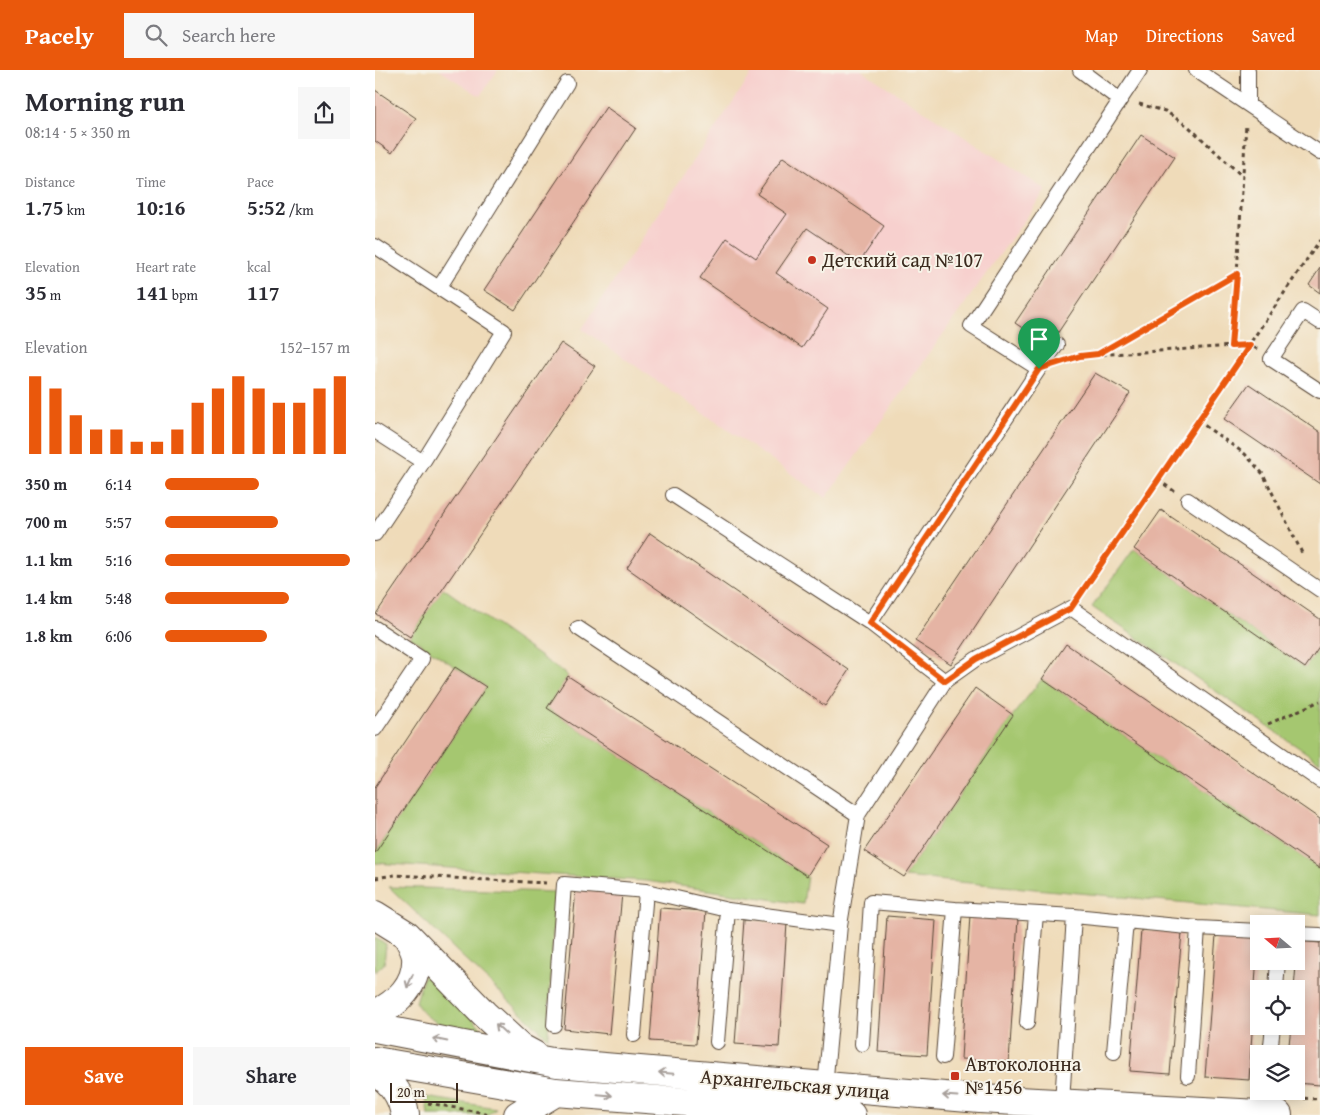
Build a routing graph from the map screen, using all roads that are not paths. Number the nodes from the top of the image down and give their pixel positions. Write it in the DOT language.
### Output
graph roads {
  1 [pos="1080,70"];
  2 [pos="1140,70"];
  3 [pos="1196,70"];
  4 [pos="1248,70"];
  5 [pos="567,83"];
  6 [pos="1121,100"];
  7 [pos="1247,104"];
  8 [pos="1320,153"];
  9 [pos="375,246"];
  10 [pos="439,288"];
  11 [pos="1320,322"];
  12 [pos="1057,346"];
  13 [pos="1039,369"];
  14 [pos="1320,391"];
  15 [pos="375,431"];
  16 [pos="423,462"];
  17 [pos="673,494"];
  18 [pos="1187,500"];
  19 [pos="375,534"];
  20 [pos="1316,587"];
  21 [pos="870,623"];
  22 [pos="375,628"];
  23 [pos="578,628"];
  24 [pos="945,681"];
  25 [pos="375,729"];
  26 [pos="1320,781"];
  27 [pos="858,815"];
  28 [pos="646,891"];
  29 [pos="728,910"];
  30 [pos="955,910"];
  31 [pos="1036,914"];
  32 [pos="375,915"];
  33 [pos="1074,916"];
  34 [pos="1126,922"];
  35 [pos="840,925"];
  36 [pos="1198,928"];
  37 [pos="1250,931"];
  38 [pos="407,935"];
  39 [pos="1305,935"];
  40 [pos="1320,936"];
  41 [pos="375,1014"];
  42 [pos="1027,1023"];
  43 [pos="554,1025"];
  44 [pos="375,1028"];
  45 [pos="634,1035"];
  46 [pos="717,1042"];
  47 [pos="862,1044"];
  48 [pos="1114,1052"];
  49 [pos="943,1057"];
  50 [pos="375,1060"];
  51 [pos="557,1063"];
  52 [pos="375,1071"];
  53 [pos="1188,1076"];
  54 [pos="825,1087"];
  55 [pos="557,1092"];
  56 [pos="1062,1102"];
  57 [pos="413,1109"];
  58 [pos="518,1115"];
  59 [pos="849,1115"];
  60 [pos="1278,1115"];
  1 -- 6 [label="lane"];
  2 -- 6 [label="lane"];
  3 -- 7 [label="lane"];
  4 -- 7 [label="lane"];
  5 -- 10 [label="lane"];
  6 -- 13 [label="lane"];
  7 -- 8 [label="lane"];
  9 -- 10 [label="lane"];
  10 -- 16 [label="lane"];
  11 -- 14 [label="lane"];
  12 -- 13 [label="lane"];
  13 -- 21 [label="lane"];
  15 -- 16 [label="lane"];
  16 -- 19 [label="lane"];
  17 -- 21 [label="lane"];
  18 -- 20 [label="lane"];
  21 -- 24 [label="lane"];
  22 -- 25 [label="lane"];
  23 -- 27 [label="lane"];
  24 -- 26 [label="lane"];
  24 -- 27 [label="lane"];
  27 -- 35 [label="lane"];
  28 -- 29 [label="lane"];
  28 -- 43 [label="lane"];
  28 -- 45 [label="lane"];
  29 -- 35 [label="lane"];
  29 -- 46 [label="lane"];
  30 -- 31 [label="lane"];
  30 -- 47 [label="lane"];
  30 -- 49 [label="lane"];
  31 -- 33 [label="lane"];
  31 -- 42 [label="lane"];
  32 -- 38 [label="main road"];
  33 -- 34 [label="lane"];
  33 -- 56 [label="lane"];
  34 -- 36 [label="lane"];
  34 -- 48 [label="lane"];
  35 -- 54 [label="lane"];
  36 -- 37 [label="lane"];
  36 -- 53 [label="lane"];
  38 -- 41 [label="main road, one-way"];
  51 -- 38 [label="main road, one-way"];
  39 -- 40 [label="lane"];
  51 -- 44 [label="main road, Архангельская улица, one-way"];
  50 -- 55 [label="main road, Архангельская улица"];
  54 -- 51 [label="main road, Архангельская улица, one-way"];
  52 -- 57 [label="main road"];
  56 -- 54 [label="main road, Архангельская улица, one-way"];
  55 -- 58 [label="main road"];
  55 -- 59 [label="main road, Архангельская улица, one-way"];
  56 -- 60 [label="main road, Архангельская улица"];
}
